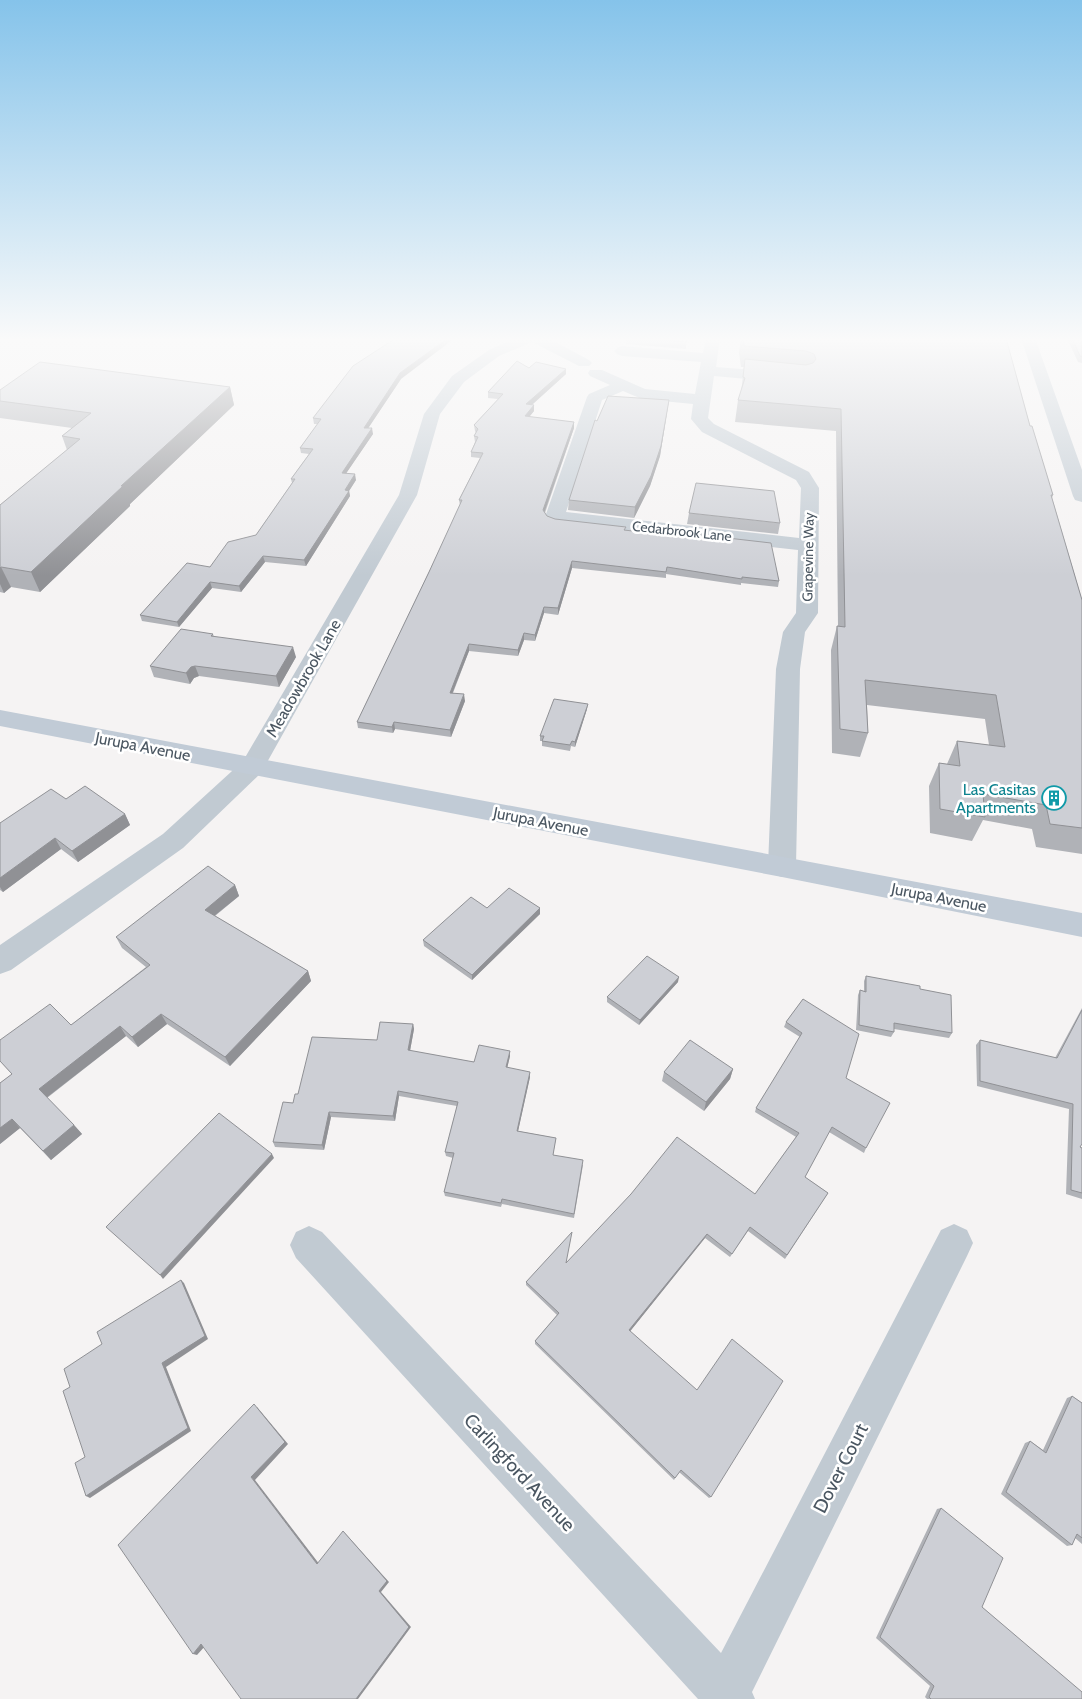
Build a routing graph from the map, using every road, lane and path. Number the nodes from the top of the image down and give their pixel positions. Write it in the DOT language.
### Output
graph roads {
  1 [pos="431,417"];
  2 [pos="588,417"];
  3 [pos="698,417"];
  4 [pos="1055,417"];
  5 [pos="1082,496"];
  6 [pos="808,545"];
  7 [pos="0,718"];
  8 [pos="252,767"];
  9 [pos="782,866"];
  10 [pos="1082,925"];
  11 [pos="0,961"];
  12 [pos="954,1243"];
  13 [pos="309,1245"];
  14 [pos="729,1696"];
  1 -- 8 [label="street, Meadowbrook Lane"];
  2 -- 6 [label="street, Cedarbrook Lane"];
  3 -- 6 [label="street, Grapevine Way"];
  4 -- 5 [label="street"];
  6 -- 9 [label="street, Grapevine Way"];
  7 -- 8 [label="main road, Jurupa Avenue"];
  8 -- 9 [label="main road, Jurupa Avenue"];
  8 -- 11 [label="street, Meadowbrook Lane"];
  9 -- 10 [label="main road, Jurupa Avenue"];
  12 -- 14 [label="street, Dover Court"];
  13 -- 14 [label="street, Carlingford Avenue"];
}
